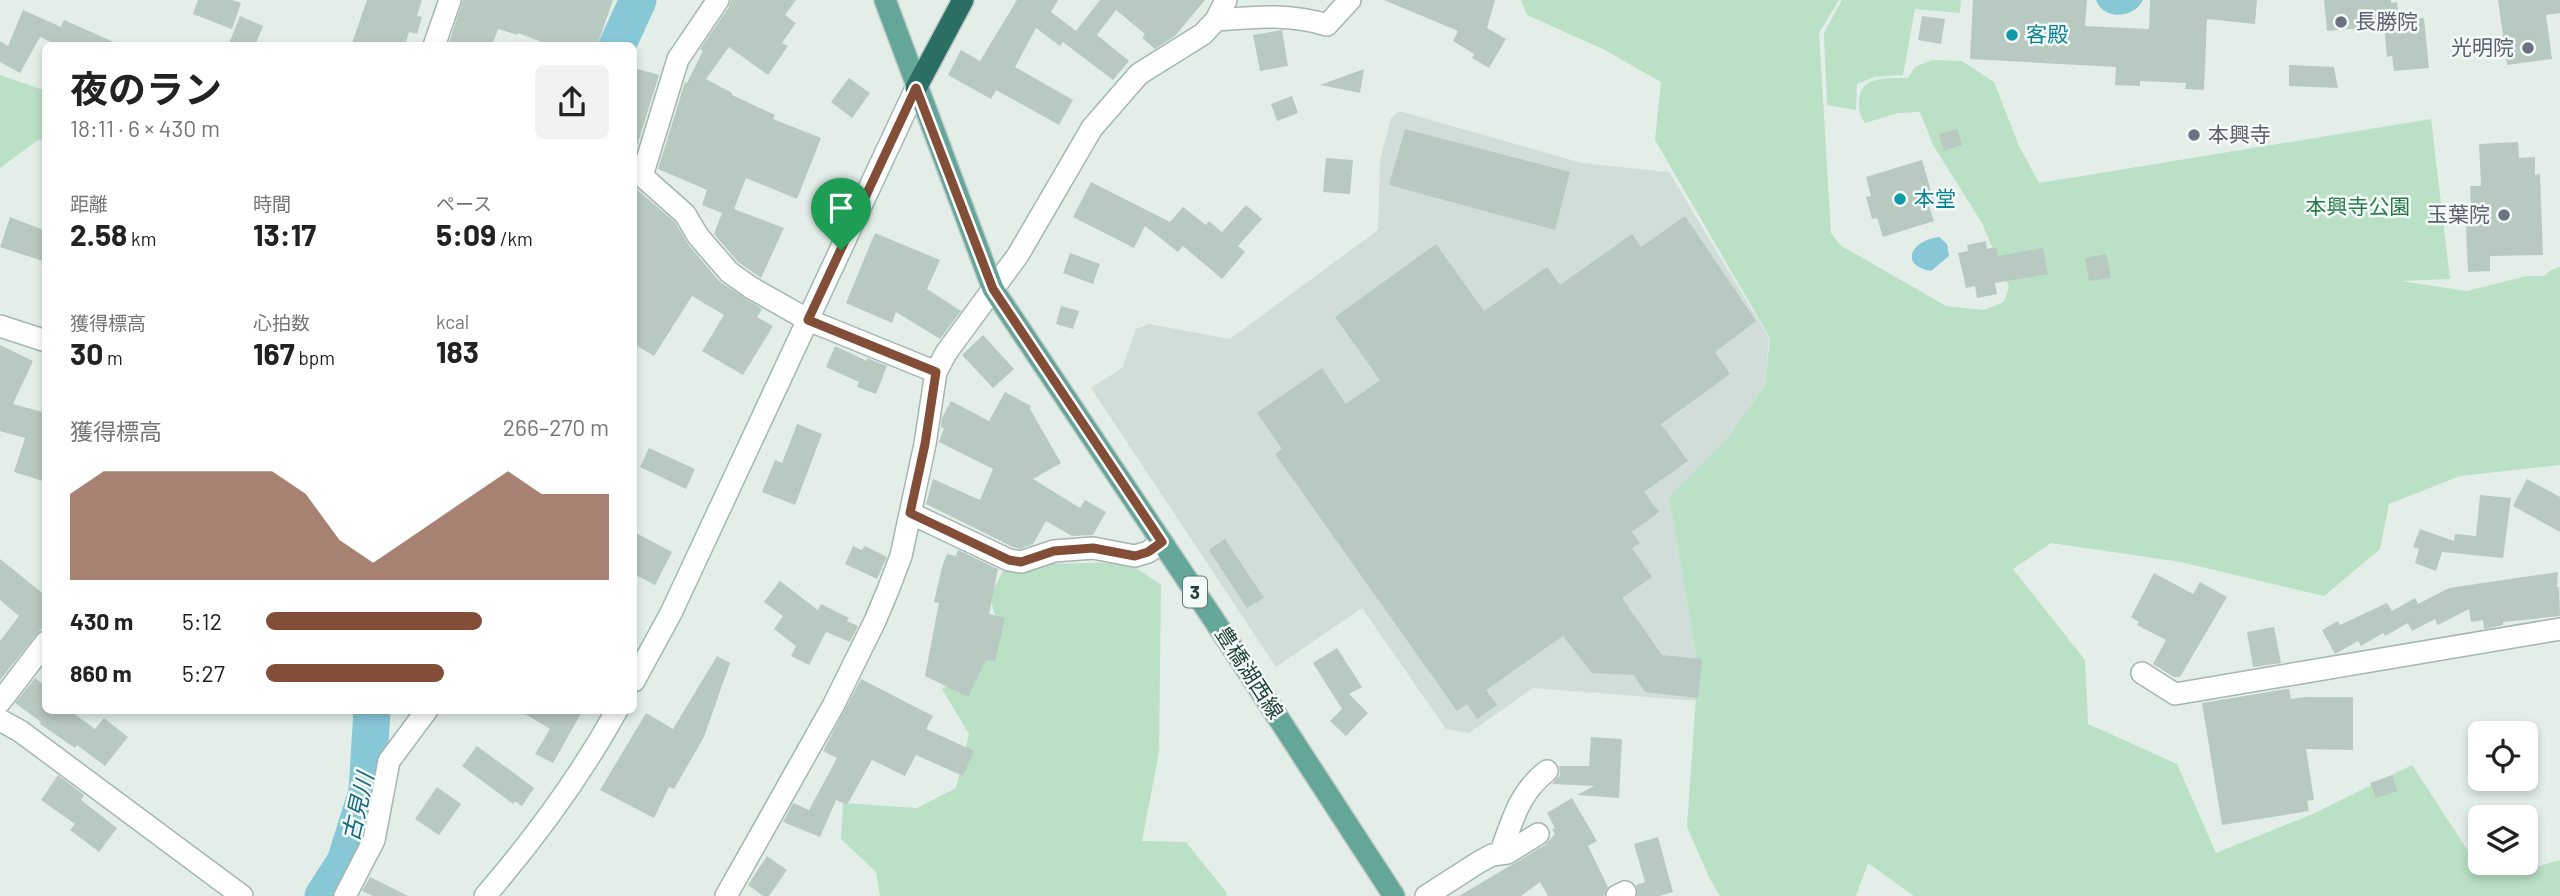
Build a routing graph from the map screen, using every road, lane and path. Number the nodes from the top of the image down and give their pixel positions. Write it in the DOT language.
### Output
graph roads {
  1 [pos="450,0"];
  2 [pos="718,0"];
  3 [pos="885,0"];
  4 [pos="963,0"];
  5 [pos="1226,0"];
  6 [pos="1350,0"];
  7 [pos="1216,20"];
  8 [pos="435,42"];
  9 [pos="916,88"];
  10 [pos="638,175"];
  11 [pos="993,289"];
  12 [pos="808,320"];
  13 [pos="0,326"];
  14 [pos="42,340"];
  15 [pos="936,372"];
  16 [pos="910,513"];
  17 [pos="1162,542"];
  18 [pos="2560,629"];
  19 [pos="42,647"];
  20 [pos="2142,673"];
  21 [pos="637,675"];
  22 [pos="0,702"];
  23 [pos="424,714"];
  24 [pos="615,714"];
  25 [pos="0,720"];
  26 [pos="1547,771"];
  27 [pos="1538,834"];
  28 [pos="1500,854"];
  29 [pos="242,896"];
  30 [pos="345,896"];
  31 [pos="485,896"];
  32 [pos="726,896"];
  33 [pos="1394,896"];
  34 [pos="1426,896"];
  1 -- 8 [label="street"];
  2 -- 10 [label="street"];
  3 -- 9 [label="main road, 豊橋湖西線 / 3"];
  4 -- 9 [label="highway"];
  5 -- 7 [label="street"];
  6 -- 7 [label="street"];
  7 -- 11 [label="street"];
  9 -- 11 [label="main road, 豊橋湖西線 / 3"];
  9 -- 12 [label="street"];
  10 -- 12 [label="street"];
  11 -- 15 [label="street"];
  11 -- 17 [label="main road, 豊橋湖西線 / 3"];
  12 -- 15 [label="street"];
  12 -- 21 [label="street"];
  13 -- 14 [label="street"];
  15 -- 16 [label="street"];
  16 -- 17 [label="street"];
  16 -- 32 [label="street"];
  17 -- 33 [label="main road, 豊橋湖西線 / 3"];
  18 -- 20 [label="street"];
  19 -- 22 [label="street"];
  23 -- 30 [label="street"];
  24 -- 31 [label="street"];
  25 -- 29 [label="street"];
  26 -- 28 [label="street"];
  27 -- 28 [label="street"];
  28 -- 34 [label="street"];
}
